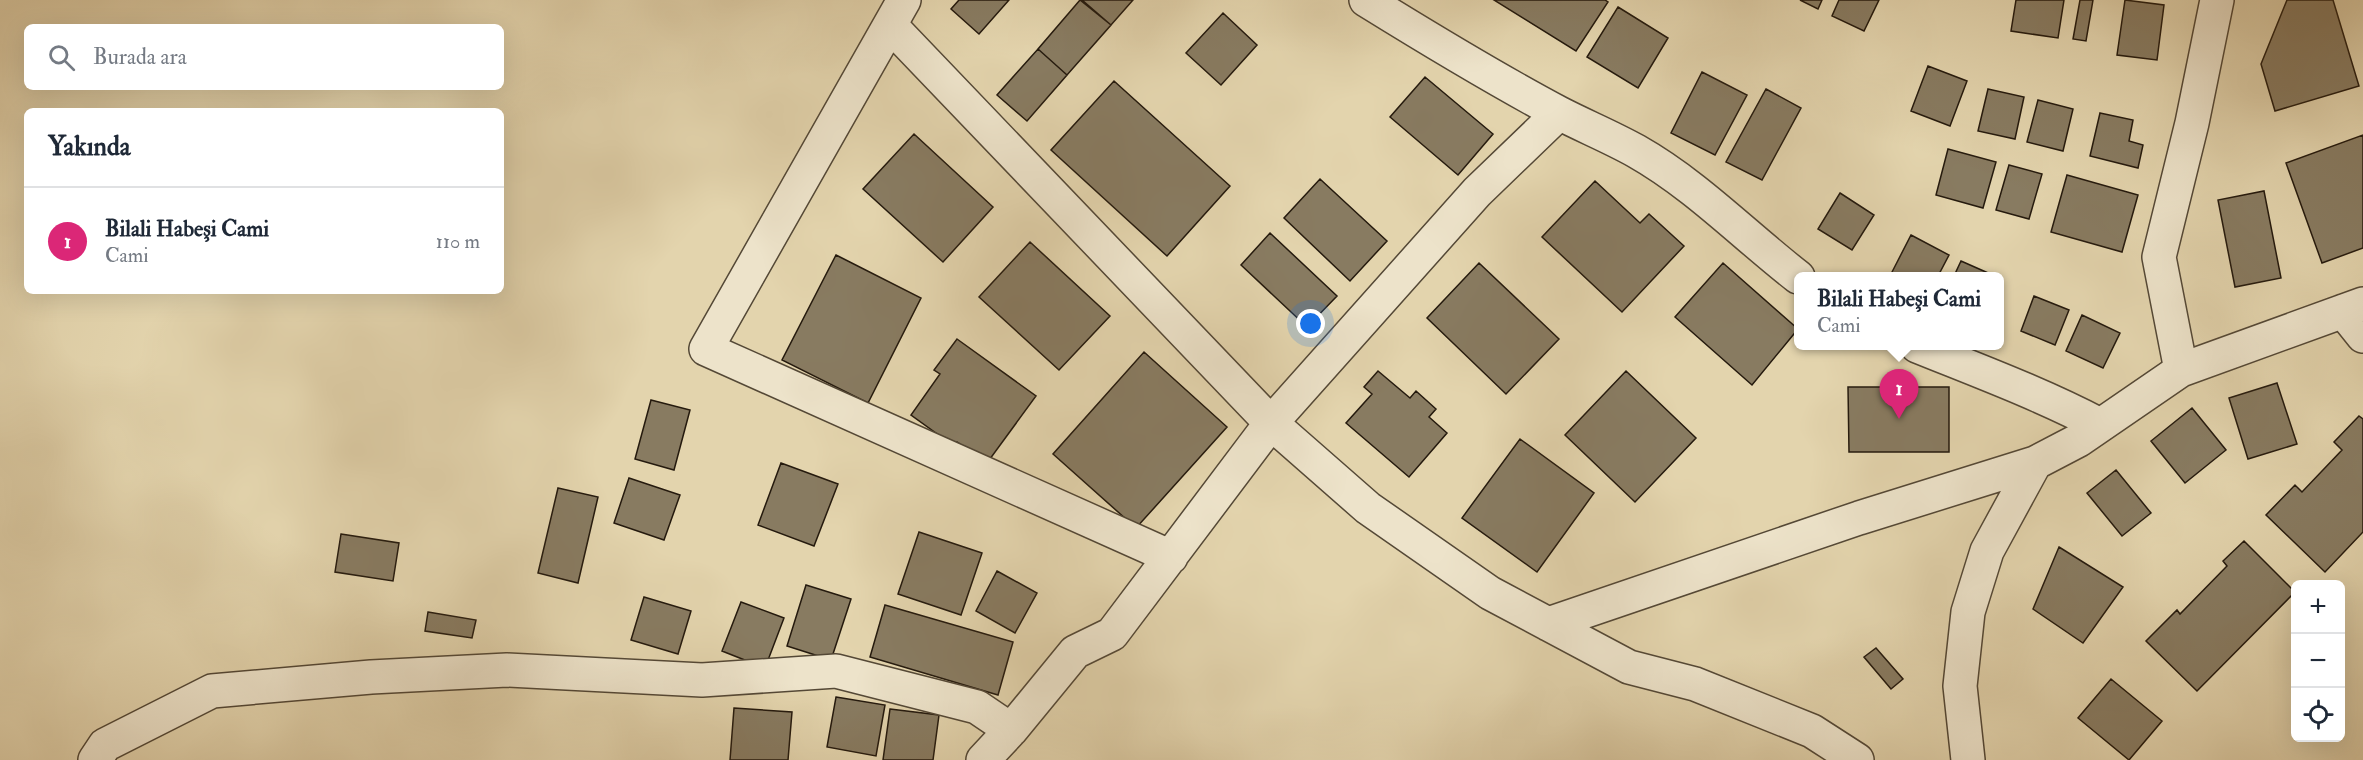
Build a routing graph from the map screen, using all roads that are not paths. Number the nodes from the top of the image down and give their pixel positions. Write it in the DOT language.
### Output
graph roads {
  1 [pos="1366,0"];
  2 [pos="2217,0"];
  3 [pos="897,13"];
  4 [pos="1559,113"];
  5 [pos="1794,273"];
  6 [pos="2356,317"];
  7 [pos="1929,350"];
  8 [pos="2181,370"];
  9 [pos="1271,423"];
  10 [pos="2100,425"];
  11 [pos="2035,463"];
  12 [pos="1171,557"];
  13 [pos="1548,624"];
  14 [pos="1011,730"];
  15 [pos="95,760"];
  16 [pos="983,760"];
  17 [pos="1857,760"];
  18 [pos="1968,760"];
  1 -- 4 [label="street"];
  2 -- 8 [label="street"];
  3 -- 9 [label="street"];
  3 -- 12 [label="street"];
  4 -- 5 [label="street"];
  4 -- 9 [label="street"];
  6 -- 8 [label="street"];
  7 -- 10 [label="street"];
  8 -- 10 [label="street"];
  9 -- 12 [label="street"];
  9 -- 13 [label="street"];
  10 -- 11 [label="street"];
  11 -- 13 [label="street"];
  11 -- 18 [label="street"];
  12 -- 14 [label="street"];
  13 -- 17 [label="street"];
  14 -- 15 [label="street"];
  14 -- 16 [label="street"];
}
